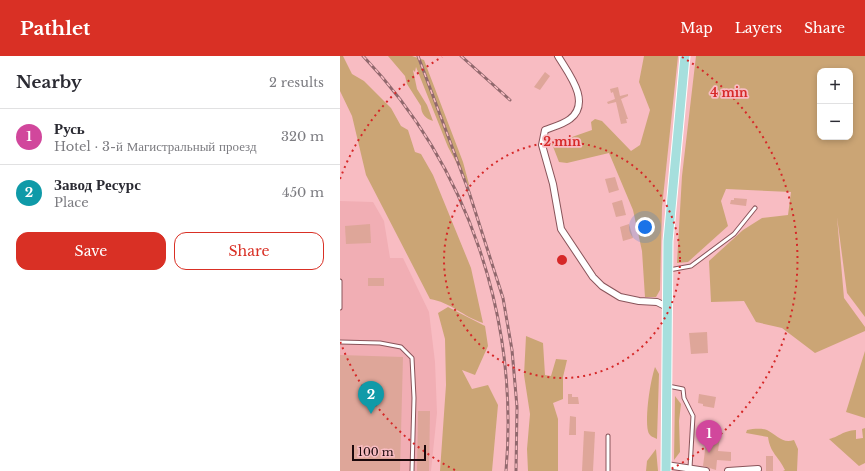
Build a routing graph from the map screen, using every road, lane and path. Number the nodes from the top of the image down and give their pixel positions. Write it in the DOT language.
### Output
graph roads {
  1 [pos="558,56"];
  2 [pos="685,56"];
  3 [pos="754,208"];
  4 [pos="668,270"];
  5 [pos="340,281"];
  6 [pos="667,307"];
  7 [pos="340,308"];
  8 [pos="340,342"];
  9 [pos="666,386"];
  10 [pos="608,436"];
  11 [pos="666,468"];
  12 [pos="758,468"];
  13 [pos="690,470"];
  14 [pos="412,471"];
  15 [pos="608,471"];
  16 [pos="706,471"];
  17 [pos="728,471"];
  1 -- 6 [label="street"];
  2 -- 4 [label="main road"];
  3 -- 4 [label="lane"];
  4 -- 6 [label="main road"];
  5 -- 7 [label="lane"];
  6 -- 9 [label="main road"];
  8 -- 14 [label="lane"];
  9 -- 11 [label="main road"];
  9 -- 13 [label="lane"];
  10 -- 15 [label="lane"];
  11 -- 13 [label="street"];
  12 -- 17 [label="street"];
  13 -- 16 [label="street"];
}
